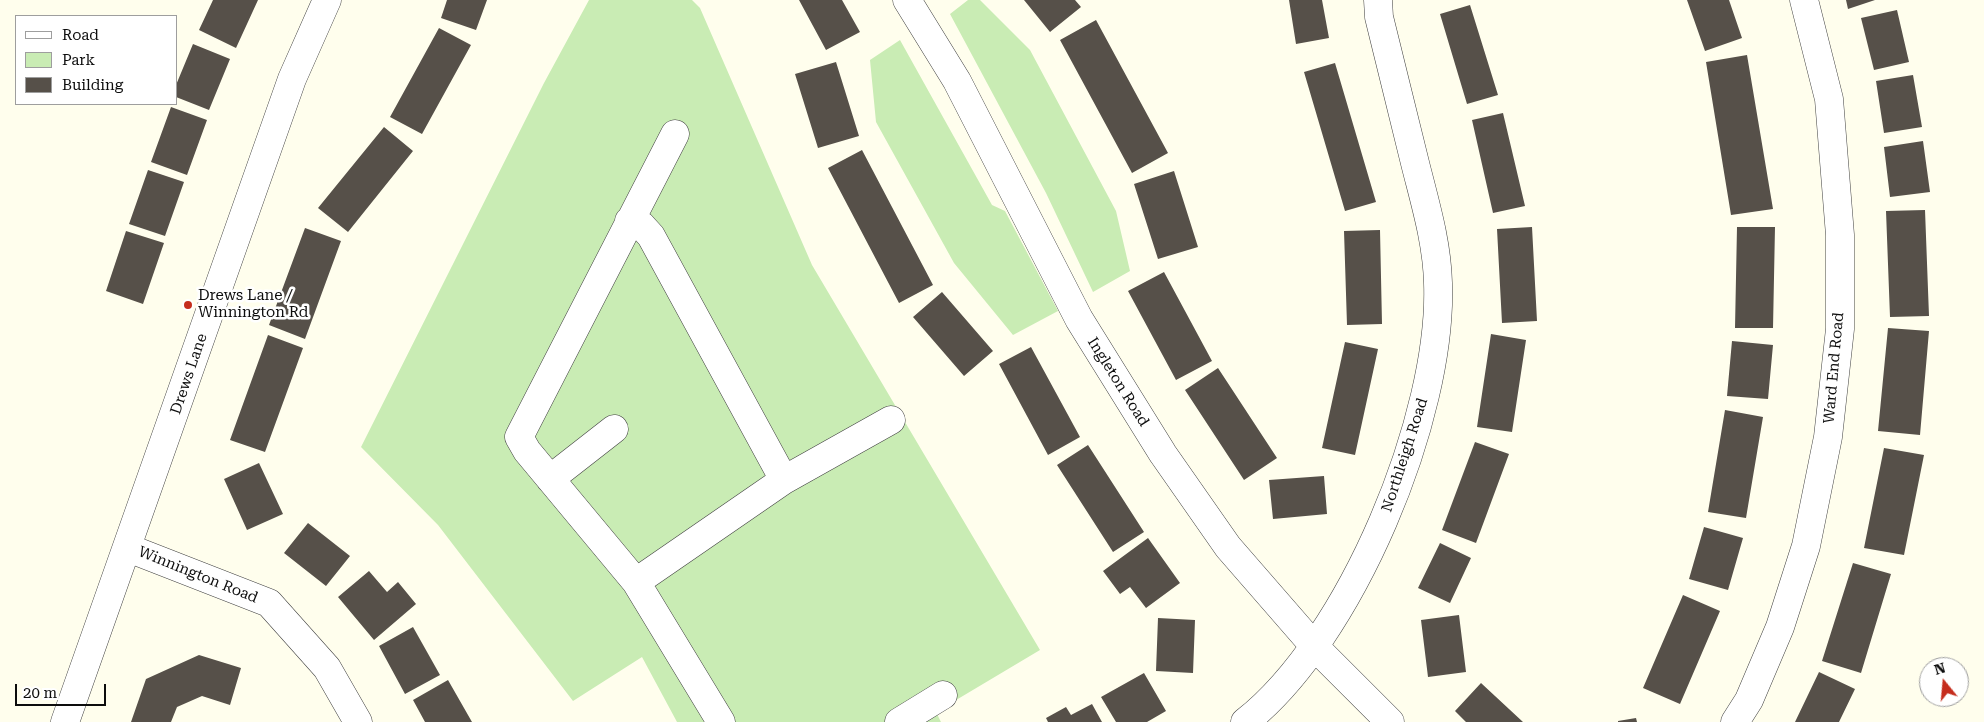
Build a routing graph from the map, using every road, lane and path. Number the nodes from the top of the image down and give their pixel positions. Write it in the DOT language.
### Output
graph roads {
  1 [pos="327,0"];
  2 [pos="906,0"];
  3 [pos="1378,0"];
  4 [pos="1804,0"];
  5 [pos="674,134"];
  6 [pos="629,221"];
  7 [pos="891,420"];
  8 [pos="614,429"];
  9 [pos="550,479"];
  10 [pos="784,480"];
  11 [pos="128,548"];
  12 [pos="636,582"];
  13 [pos="1315,647"];
  14 [pos="943,695"];
  15 [pos="66,722"];
  16 [pos="358,722"];
  17 [pos="721,722"];
  18 [pos="899,722"];
  19 [pos="1245,722"];
  20 [pos="1390,722"];
  21 [pos="1735,722"];
  1 -- 11 [label="street, Drews Lane"];
  2 -- 13 [label="street, Ingleton Road"];
  3 -- 13 [label="street, Northleigh Road"];
  4 -- 21 [label="street, Ward End Road"];
  5 -- 6 [label="street"];
  6 -- 9 [label="street"];
  6 -- 10 [label="street"];
  7 -- 10 [label="street"];
  8 -- 9 [label="street"];
  9 -- 12 [label="street"];
  10 -- 12 [label="street"];
  11 -- 15 [label="street, Drews Lane"];
  11 -- 16 [label="street, Winnington Road"];
  12 -- 17 [label="street"];
  13 -- 19 [label="street, Northleigh Road"];
  13 -- 20 [label="street, Ingleton Road"];
  14 -- 18 [label="street"];
}
